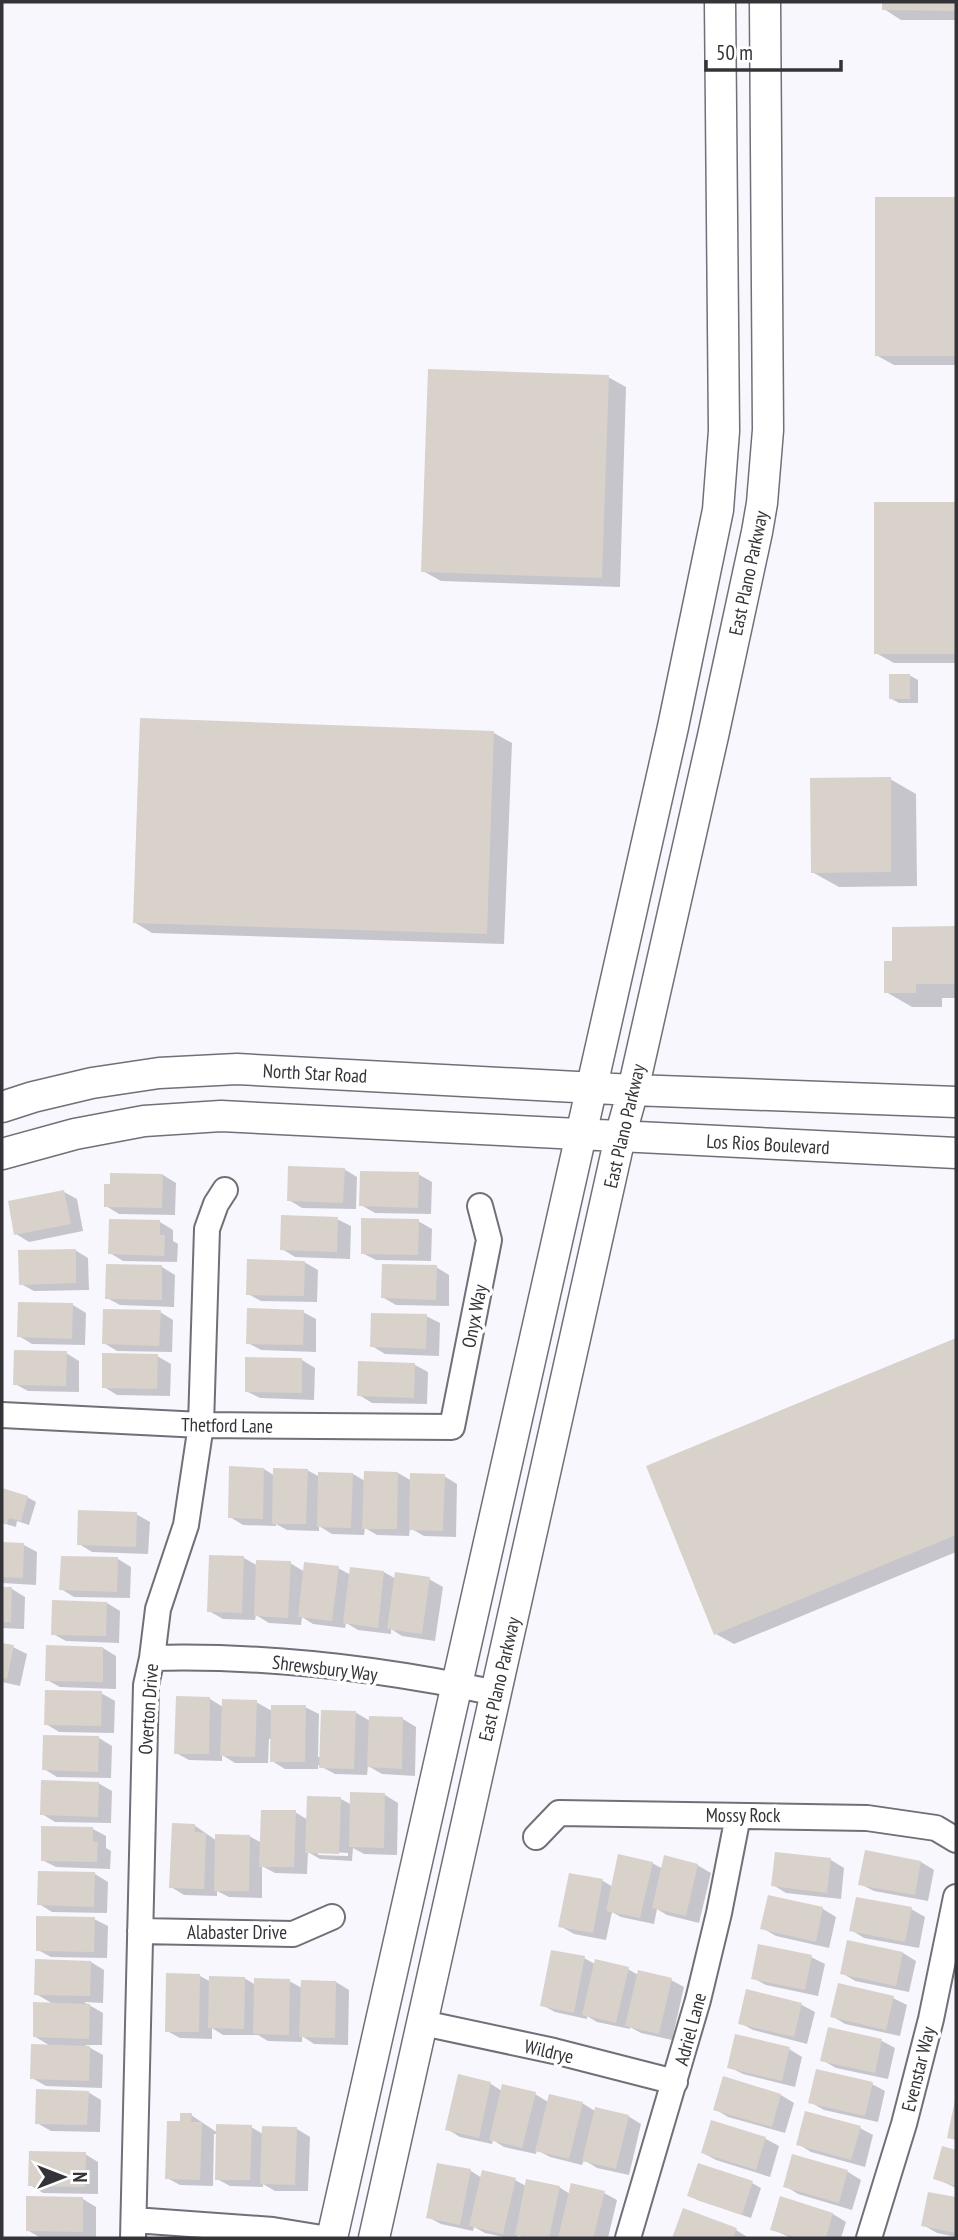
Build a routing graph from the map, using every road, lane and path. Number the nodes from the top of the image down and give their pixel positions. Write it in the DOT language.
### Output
graph roads {
  1 [pos="720,2"];
  2 [pos="765,2"];
  3 [pos="720,115"];
  4 [pos="764,116"];
  5 [pos="768,430"];
  6 [pos="723,431"];
  7 [pos="673,727"];
  8 [pos="713,736"];
  9 [pos="179,1072"];
  10 [pos="591,1087"];
  11 [pos="633,1090"];
  12 [pos="956,1102"];
  13 [pos="2,1107"];
  14 [pos="184,1119"];
  15 [pos="580,1134"];
  16 [pos="620,1137"];
  17 [pos="956,1153"];
  18 [pos="2,1154"];
  19 [pos="225,1191"];
  20 [pos="480,1206"];
  21 [pos="522,1396"];
  22 [pos="561,1405"];
  23 [pos="2,1415"];
  24 [pos="201,1426"];
  25 [pos="452,1427"];
  26 [pos="152,1658"];
  27 [pos="457,1685"];
  28 [pos="496,1693"];
  29 [pos="738,1816"];
  30 [pos="536,1837"];
  31 [pos="956,1840"];
  32 [pos="956,1897"];
  33 [pos="332,1917"];
  34 [pos="140,1931"];
  35 [pos="422,2023"];
  36 [pos="676,2082"];
  37 [pos="133,2229"];
  38 [pos="323,2238"];
  39 [pos="332,2238"];
  40 [pos="374,2238"];
  41 [pos="628,2238"];
  42 [pos="869,2238"];
  1 -- 3 [label="main road, East Plano Parkway"];
  2 -- 4 [label="main road, East Plano Parkway"];
  3 -- 4 [label="main road"];
  3 -- 6 [label="main road, East Plano Parkway"];
  4 -- 5 [label="main road, East Plano Parkway"];
  5 -- 6 [label="main road"];
  5 -- 8 [label="main road, East Plano Parkway"];
  6 -- 7 [label="main road, East Plano Parkway"];
  7 -- 8 [label="main road"];
  7 -- 10 [label="main road, East Plano Parkway"];
  8 -- 11 [label="main road, East Plano Parkway"];
  9 -- 10 [label="main road, North Star Road"];
  9 -- 13 [label="main road, North Star Road"];
  9 -- 14 [label="main road"];
  10 -- 11 [label="main road, North Star Road"];
  10 -- 15 [label="main road, East Plano Parkway"];
  11 -- 12 [label="main road"];
  11 -- 16 [label="main road, East Plano Parkway"];
  14 -- 15 [label="main road"];
  14 -- 18 [label="main road"];
  15 -- 16 [label="main road, Los Rios Boulevard"];
  15 -- 21 [label="main road, East Plano Parkway"];
  16 -- 17 [label="main road, Los Rios Boulevard"];
  16 -- 22 [label="main road, East Plano Parkway"];
  19 -- 24 [label="street, Overton Drive"];
  20 -- 25 [label="street, Onyx Way"];
  21 -- 22 [label="main road"];
  21 -- 27 [label="main road, East Plano Parkway"];
  22 -- 28 [label="main road, East Plano Parkway"];
  23 -- 24 [label="street, Thetford Lane"];
  24 -- 25 [label="street, Thetford Lane"];
  24 -- 26 [label="street, Overton Drive"];
  26 -- 27 [label="street, Shrewsbury Way"];
  26 -- 34 [label="street, Overton Drive"];
  27 -- 28 [label="street, Shrewsbury Way"];
  27 -- 39 [label="main road, East Plano Parkway"];
  28 -- 35 [label="main road, East Plano Parkway"];
  29 -- 30 [label="street, Mossy Rock"];
  29 -- 31 [label="street, Mossy Rock"];
  29 -- 36 [label="street, Adriel Lane"];
  32 -- 42 [label="street, Evenstar Way"];
  33 -- 34 [label="street, Alabaster Drive"];
  34 -- 37 [label="street, Overton Drive"];
  35 -- 36 [label="street, Wildrye"];
  35 -- 40 [label="main road, East Plano Parkway"];
  36 -- 41 [label="street, Adriel Lane"];
  37 -- 38 [label="street"];
}
